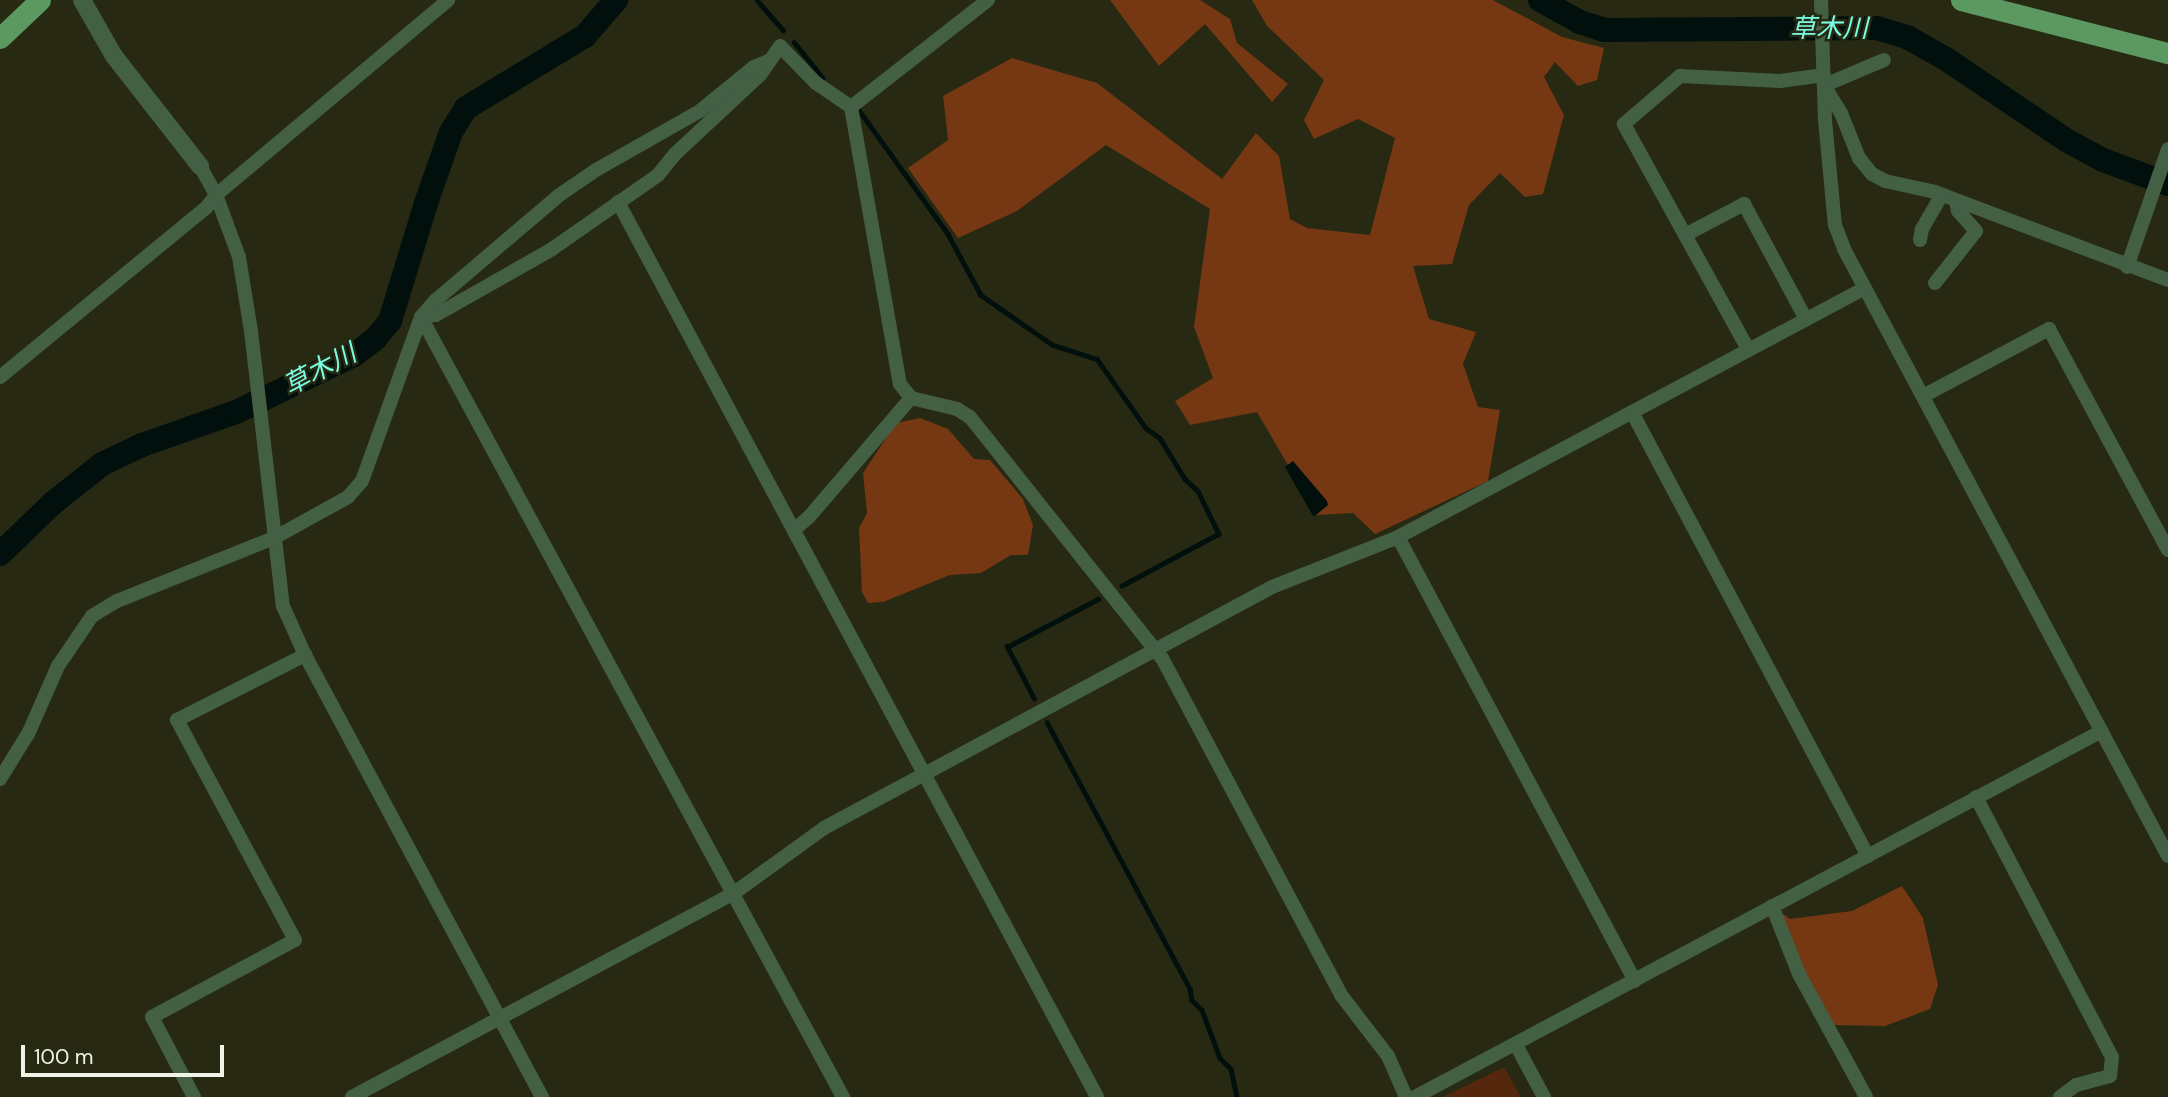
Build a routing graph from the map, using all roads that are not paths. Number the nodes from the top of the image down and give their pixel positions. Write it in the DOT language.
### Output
graph roads {
  1 [pos="40,0"];
  2 [pos="82,0"];
  3 [pos="448,0"];
  4 [pos="988,0"];
  5 [pos="1961,0"];
  6 [pos="1821,4"];
  7 [pos="4,28"];
  8 [pos="2168,53"];
  9 [pos="769,60"];
  10 [pos="1884,60"];
  11 [pos="1825,83"];
  12 [pos="851,107"];
  13 [pos="2168,149"];
  14 [pos="200,166"];
  15 [pos="216,195"];
  16 [pos="1949,198"];
  17 [pos="618,202"];
  18 [pos="1685,235"];
  19 [pos="1920,240"];
  20 [pos="2127,267"];
  21 [pos="2168,280"];
  22 [pos="1935,283"];
  23 [pos="1865,288"];
  24 [pos="421,317"];
  25 [pos="1806,319"];
  26 [pos="1748,349"];
  27 [pos="0,377"];
  28 [pos="1923,396"];
  29 [pos="911,398"];
  30 [pos="1632,412"];
  31 [pos="795,529"];
  32 [pos="1398,537"];
  33 [pos="274,538"];
  34 [pos="2168,550"];
  35 [pos="1156,650"];
  36 [pos="305,655"];
  37 [pos="2102,730"];
  38 [pos="923,774"];
  39 [pos="0,779"];
  40 [pos="1976,797"];
  41 [pos="2164,839"];
  42 [pos="1868,856"];
  43 [pos="2168,856"];
  44 [pos="734,893"];
  45 [pos="1772,906"];
  46 [pos="1635,981"];
  47 [pos="500,1017"];
  48 [pos="1516,1045"];
  49 [pos="194,1097"];
  50 [pos="352,1097"];
  51 [pos="542,1097"];
  52 [pos="843,1097"];
  53 [pos="1097,1097"];
  54 [pos="1406,1097"];
  55 [pos="1415,1097"];
  56 [pos="1544,1097"];
  57 [pos="1866,1097"];
  58 [pos="2060,1097"];
  1 -- 7 [label="main road"];
  2 -- 14 [label="street"];
  3 -- 15 [label="street"];
  4 -- 12 [label="street"];
  5 -- 8 [label="main road"];
  6 -- 11 [label="street"];
  9 -- 12 [label="street"];
  9 -- 17 [label="street"];
  9 -- 24 [label="street"];
  10 -- 11 [label="street"];
  11 -- 16 [label="street"];
  11 -- 18 [label="street"];
  11 -- 23 [label="street"];
  12 -- 29 [label="street"];
  13 -- 20 [label="street"];
  14 -- 15 [label="street"];
  15 -- 27 [label="street"];
  15 -- 33 [label="street"];
  16 -- 19 [label="street"];
  16 -- 20 [label="street"];
  16 -- 22 [label="street"];
  17 -- 24 [label="street"];
  17 -- 31 [label="street"];
  18 -- 25 [label="street"];
  18 -- 26 [label="street"];
  20 -- 21 [label="street"];
  23 -- 25 [label="street"];
  23 -- 28 [label="street"];
  24 -- 33 [label="street"];
  24 -- 44 [label="street"];
  25 -- 26 [label="street"];
  26 -- 30 [label="street"];
  28 -- 34 [label="street"];
  28 -- 37 [label="street"];
  29 -- 31 [label="street"];
  29 -- 35 [label="street"];
  30 -- 32 [label="street"];
  30 -- 42 [label="street"];
  31 -- 38 [label="street"];
  32 -- 35 [label="street"];
  32 -- 46 [label="street"];
  33 -- 36 [label="street"];
  33 -- 39 [label="street"];
  35 -- 38 [label="street"];
  35 -- 54 [label="street"];
  36 -- 47 [label="street"];
  36 -- 49 [label="street"];
  37 -- 40 [label="street"];
  37 -- 41 [label="street"];
  38 -- 44 [label="street"];
  38 -- 53 [label="street"];
  40 -- 42 [label="street"];
  40 -- 58 [label="street"];
  41 -- 43 [label="street"];
  42 -- 45 [label="street"];
  44 -- 47 [label="street"];
  44 -- 52 [label="street"];
  45 -- 46 [label="street"];
  45 -- 57 [label="street"];
  46 -- 48 [label="street"];
  47 -- 50 [label="street"];
  47 -- 51 [label="street"];
  48 -- 55 [label="street"];
  48 -- 56 [label="street"];
}
